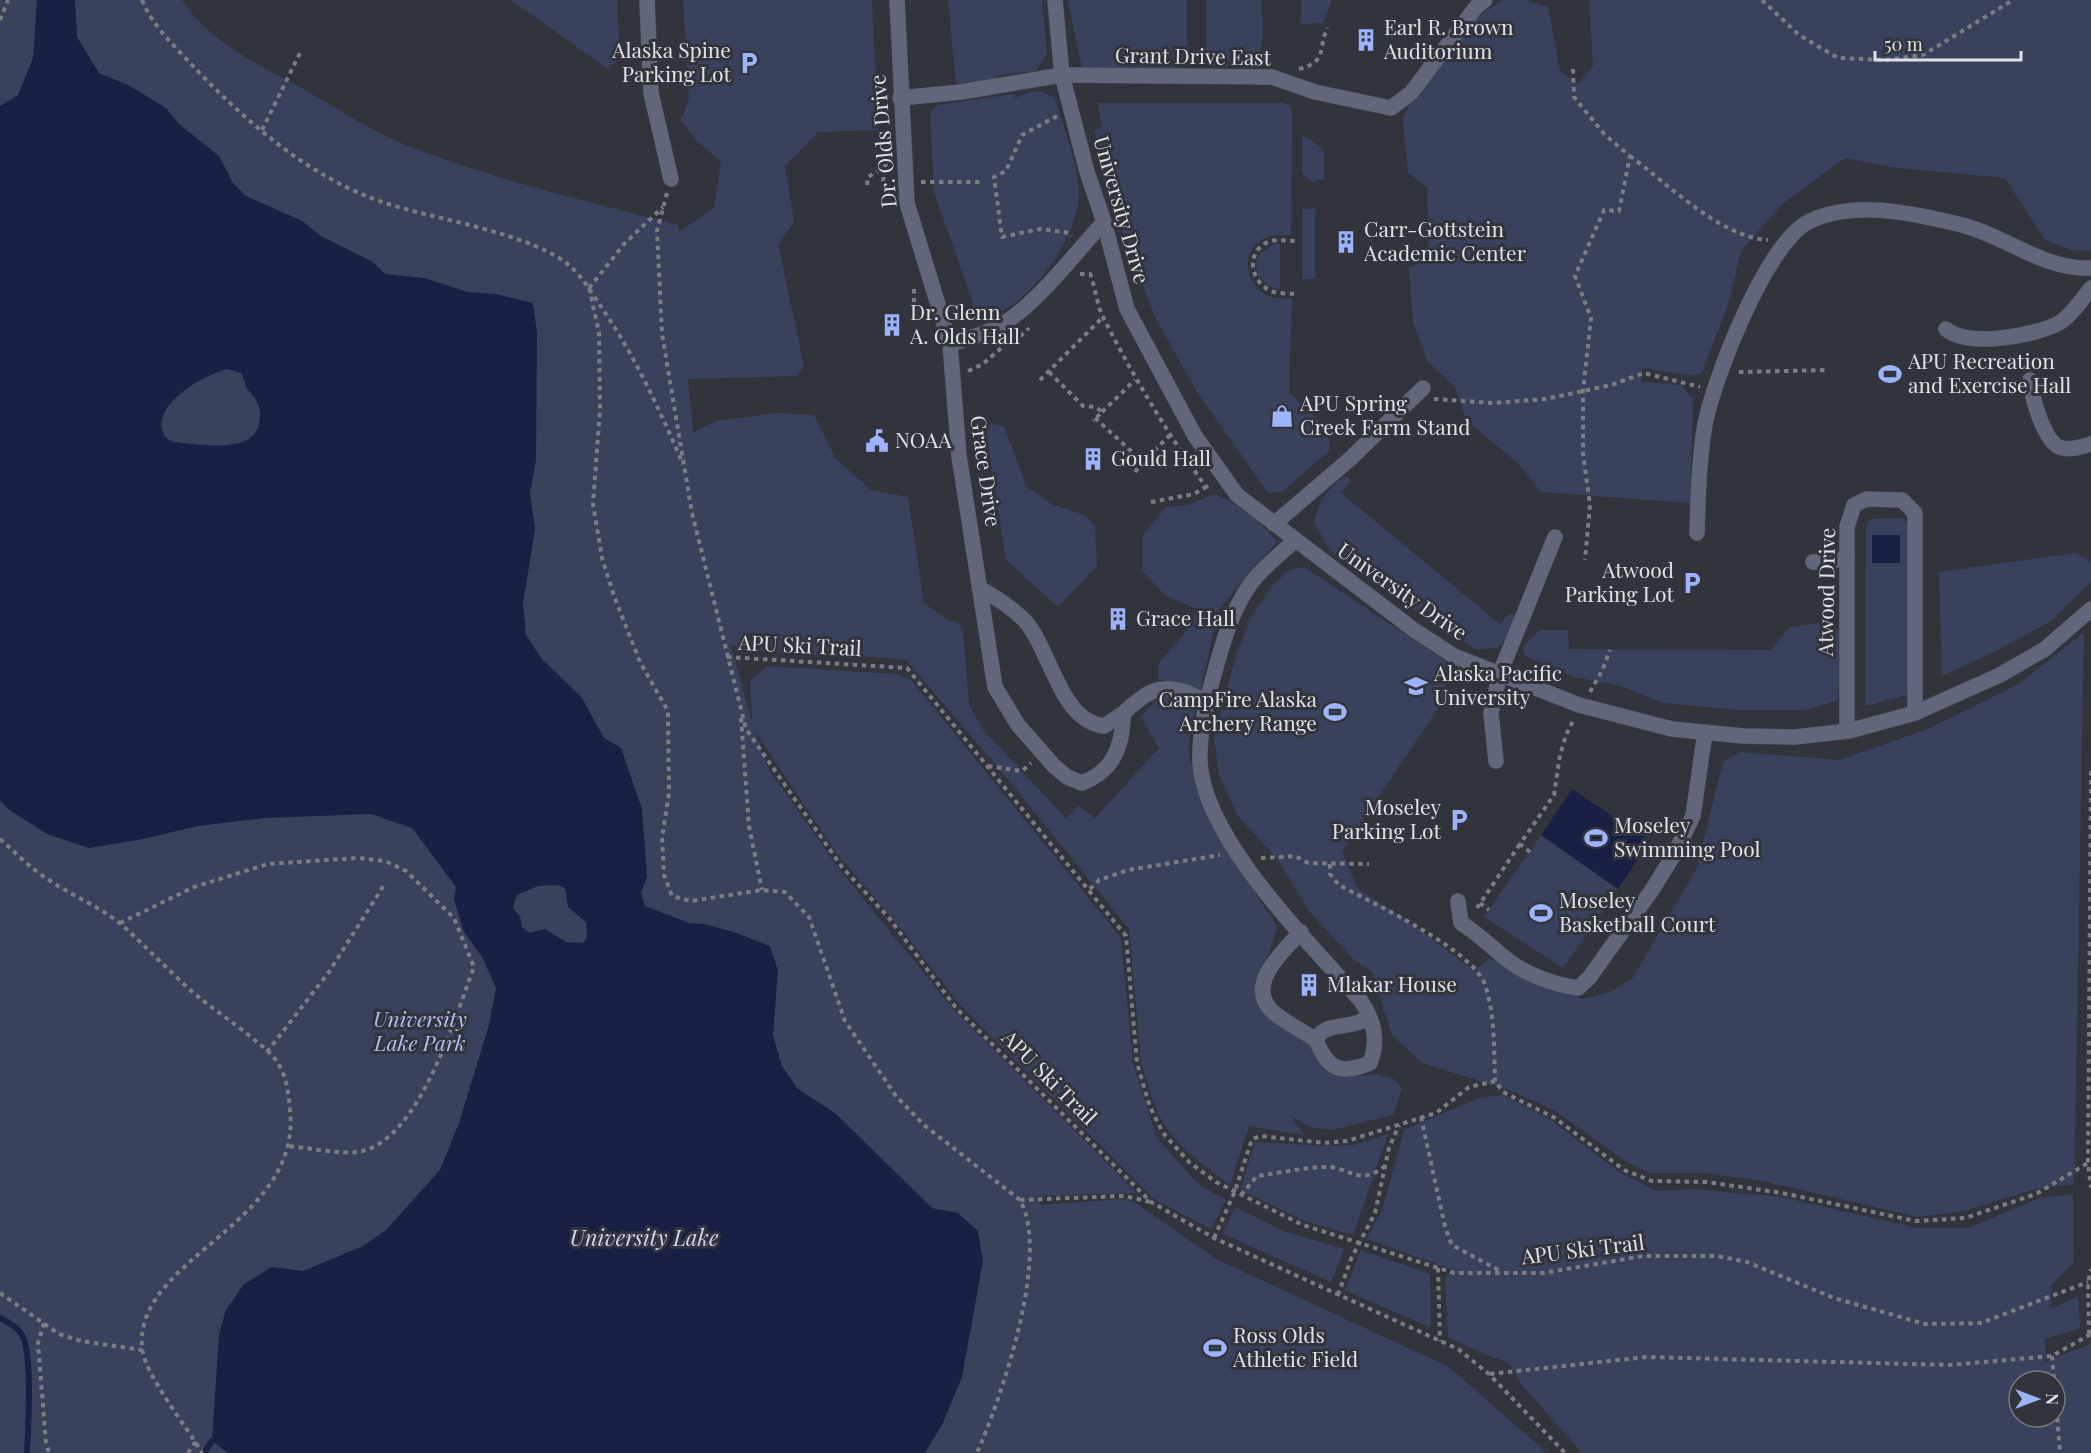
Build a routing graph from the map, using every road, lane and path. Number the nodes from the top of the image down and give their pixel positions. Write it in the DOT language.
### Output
graph roads {
  1 [pos="8,0"];
  2 [pos="142,0"];
  3 [pos="648,0"];
  4 [pos="897,0"];
  5 [pos="1055,0"];
  6 [pos="1485,0"];
  7 [pos="1762,0"];
  8 [pos="2013,0"];
  9 [pos="0,20"];
  10 [pos="1328,28"];
  11 [pos="301,51"];
  12 [pos="1296,69"];
  13 [pos="1573,69"];
  14 [pos="1062,75"];
  15 [pos="900,98"];
  16 [pos="1070,108"];
  17 [pos="262,130"];
  18 [pos="1630,156"];
  19 [pos="884,167"];
  20 [pos="670,179"];
  21 [pos="905,182"];
  22 [pos="980,182"];
  23 [pos="891,196"];
  24 [pos="663,207"];
  25 [pos="1104,222"];
  26 [pos="1294,241"];
  27 [pos="1785,241"];
  28 [pos="1077,251"];
  29 [pos="2091,268"];
  30 [pos="1075,275"];
  31 [pos="589,288"];
  32 [pos="2091,288"];
  33 [pos="1294,294"];
  34 [pos="1103,317"];
  35 [pos="1034,322"];
  36 [pos="1946,329"];
  37 [pos="950,344"];
  38 [pos="1828,370"];
  39 [pos="1049,372"];
  40 [pos="1720,372"];
  41 [pos="953,374"];
  42 [pos="1040,380"];
  43 [pos="1135,380"];
  44 [pos="2030,380"];
  45 [pos="1423,387"];
  46 [pos="1714,389"];
  47 [pos="1583,391"];
  48 [pos="1102,412"];
  49 [pos="1170,435"];
  50 [pos="2091,444"];
  51 [pos="1143,462"];
  52 [pos="685,470"];
  53 [pos="1135,472"];
  54 [pos="1222,474"];
  55 [pos="1206,487"];
  56 [pos="1151,502"];
  57 [pos="1274,524"];
  58 [pos="1697,533"];
  59 [pos="1556,537"];
  60 [pos="1294,541"];
  61 [pos="1847,559"];
  62 [pos="1585,560"];
  63 [pos="1812,561"];
  64 [pos="981,589"];
  65 [pos="2091,609"];
  66 [pos="1610,650"];
  67 [pos="727,657"];
  68 [pos="1500,674"];
  69 [pos="1207,702"];
  70 [pos="740,705"];
  71 [pos="1579,705"];
  72 [pos="1124,713"];
  73 [pos="1915,713"];
  74 [pos="1847,731"];
  75 [pos="1705,732"];
  76 [pos="1043,753"];
  77 [pos="1496,761"];
  78 [pos="987,766"];
  79 [pos="2091,771"];
  80 [pos="0,839"];
  81 [pos="1520,844"];
  82 [pos="1530,852"];
  83 [pos="1330,864"];
  84 [pos="384,885"];
  85 [pos="762,890"];
  86 [pos="1458,901"];
  87 [pos="1480,903"];
  88 [pos="1489,910"];
  89 [pos="1473,914"];
  90 [pos="120,924"];
  91 [pos="1301,932"];
  92 [pos="1369,1016"];
  93 [pos="1316,1040"];
  94 [pos="267,1052"];
  95 [pos="1495,1082"];
  96 [pos="1421,1117"];
  97 [pos="1399,1124"];
  98 [pos="288,1146"];
  99 [pos="2088,1163"];
  100 [pos="1387,1165"];
  101 [pos="2091,1188"];
  102 [pos="1235,1191"];
  103 [pos="1241,1195"];
  104 [pos="1020,1200"];
  105 [pos="1151,1202"];
  106 [pos="1214,1238"];
  107 [pos="1359,1243"];
  108 [pos="1438,1268"];
  109 [pos="2091,1269"];
  110 [pos="1504,1273"];
  111 [pos="2088,1282"];
  112 [pos="0,1293"];
  113 [pos="1338,1294"];
  114 [pos="44,1323"];
  115 [pos="2090,1334"];
  116 [pos="1440,1341"];
  117 [pos="142,1350"];
  118 [pos="2052,1356"];
  119 [pos="2053,1369"];
  120 [pos="1489,1374"];
  121 [pos="2058,1429"];
  122 [pos="196,1442"];
  123 [pos="49,1453"];
  124 [pos="188,1453"];
  125 [pos="202,1453"];
  126 [pos="977,1453"];
  127 [pos="1565,1453"];
  128 [pos="2060,1453"];
  1 -- 9 [label="path"];
  2 -- 17 [label="path"];
  3 -- 20 [label="street"];
  4 -- 15 [label="street, Dr. Olds Drive"];
  5 -- 14 [label="street, University Drive"];
  6 -- 14 [label="street, Grant Drive East"];
  7 -- 8 [label="path"];
  10 -- 12 [label="path"];
  11 -- 17 [label="path"];
  13 -- 18 [label="path"];
  14 -- 15 [label="street"];
  14 -- 16 [label="street, University Drive"];
  15 -- 21 [label="street, Dr. Olds Drive"];
  16 -- 25 [label="street, University Drive"];
  16 -- 28 [label="path"];
  17 -- 31 [label="path"];
  18 -- 27 [label="path"];
  18 -- 47 [label="path"];
  19 -- 23 [label="path"];
  20 -- 24 [label="path"];
  21 -- 22 [label="path"];
  21 -- 37 [label="street, Dr. Olds Drive"];
  24 -- 31 [label="path"];
  24 -- 52 [label="path"];
  25 -- 28 [label="street"];
  25 -- 54 [label="street, University Drive"];
  26 -- 33 [label="path"];
  27 -- 29 [label="street"];
  27 -- 40 [label="street"];
  28 -- 37 [label="street"];
  30 -- 34 [label="path"];
  31 -- 52 [label="path"];
  31 -- 85 [label="path"];
  32 -- 36 [label="street"];
  34 -- 39 [label="path"];
  34 -- 43 [label="path"];
  35 -- 41 [label="path"];
  37 -- 41 [label="street, Grace Drive"];
  38 -- 40 [label="path"];
  39 -- 42 [label="path"];
  39 -- 48 [label="path"];
  40 -- 46 [label="street"];
  41 -- 64 [label="street, Grace Drive"];
  43 -- 48 [label="path"];
  43 -- 49 [label="path"];
  44 -- 50 [label="street"];
  45 -- 47 [label="path"];
  45 -- 57 [label="street"];
  46 -- 47 [label="path"];
  46 -- 58 [label="street"];
  47 -- 62 [label="path"];
  48 -- 51 [label="path"];
  49 -- 51 [label="path"];
  49 -- 55 [label="path"];
  51 -- 53 [label="path"];
  52 -- 67 [label="path"];
  54 -- 55 [label="path"];
  54 -- 57 [label="street, University Drive"];
  55 -- 56 [label="path"];
  57 -- 60 [label="street, University Drive"];
  59 -- 68 [label="street"];
  60 -- 68 [label="street, University Drive"];
  60 -- 69 [label="street"];
  61 -- 63 [label="street"];
  61 -- 73 [label="street, Atwood Drive"];
  61 -- 74 [label="street, Atwood Drive"];
  64 -- 72 [label="street"];
  64 -- 76 [label="street, Grace Drive"];
  65 -- 73 [label="street, University Drive"];
  66 -- 71 [label="path"];
  67 -- 70 [label="path, APU Ski Trail"];
  67 -- 78 [label="path, APU Ski Trail"];
  68 -- 71 [label="street, University Drive"];
  68 -- 77 [label="street"];
  69 -- 72 [label="street"];
  69 -- 91 [label="street"];
  70 -- 85 [label="path"];
  70 -- 105 [label="path, APU Ski Trail"];
  71 -- 75 [label="street, University Drive"];
  71 -- 81 [label="path"];
  72 -- 76 [label="street, Grace Drive"];
  73 -- 74 [label="street, University Drive"];
  74 -- 75 [label="street, University Drive"];
  75 -- 86 [label="street"];
  76 -- 78 [label="path"];
  78 -- 102 [label="path, APU Ski Trail"];
  79 -- 99 [label="path"];
  80 -- 90 [label="path"];
  81 -- 82 [label="path"];
  81 -- 87 [label="path"];
  83 -- 95 [label="path"];
  84 -- 94 [label="path"];
  85 -- 104 [label="path"];
  87 -- 88 [label="path"];
  87 -- 89 [label="path"];
  90 -- 94 [label="path"];
  90 -- 98 [label="path"];
  91 -- 92 [label="street"];
  91 -- 93 [label="street"];
  92 -- 93 [label="street"];
  92 -- 93 [label="street"];
  94 -- 98 [label="path"];
  95 -- 96 [label="path"];
  95 -- 99 [label="path"];
  96 -- 97 [label="path"];
  96 -- 110 [label="path"];
  97 -- 100 [label="path"];
  97 -- 102 [label="path"];
  98 -- 117 [label="path"];
  99 -- 101 [label="path"];
  100 -- 103 [label="path"];
  100 -- 107 [label="path"];
  102 -- 103 [label="path, APU Ski Trail"];
  102 -- 106 [label="path"];
  103 -- 107 [label="path, APU Ski Trail"];
  104 -- 105 [label="path"];
  104 -- 126 [label="path"];
  105 -- 106 [label="path, APU Ski Trail"];
  106 -- 113 [label="path, APU Ski Trail"];
  107 -- 108 [label="path, APU Ski Trail"];
  107 -- 113 [label="path"];
  108 -- 110 [label="path, APU Ski Trail"];
  108 -- 116 [label="path"];
  109 -- 111 [label="path"];
  110 -- 111 [label="path, APU Ski Trail"];
  111 -- 115 [label="path"];
  112 -- 114 [label="path"];
  113 -- 116 [label="path, APU Ski Trail"];
  114 -- 117 [label="path"];
  114 -- 123 [label="path"];
  115 -- 118 [label="path"];
  116 -- 120 [label="path, APU Ski Trail"];
  117 -- 122 [label="path"];
  118 -- 119 [label="path"];
  118 -- 120 [label="path"];
  120 -- 127 [label="path, APU Ski Trail"];
  121 -- 128 [label="path"];
  122 -- 124 [label="path"];
  122 -- 125 [label="path"];
}
